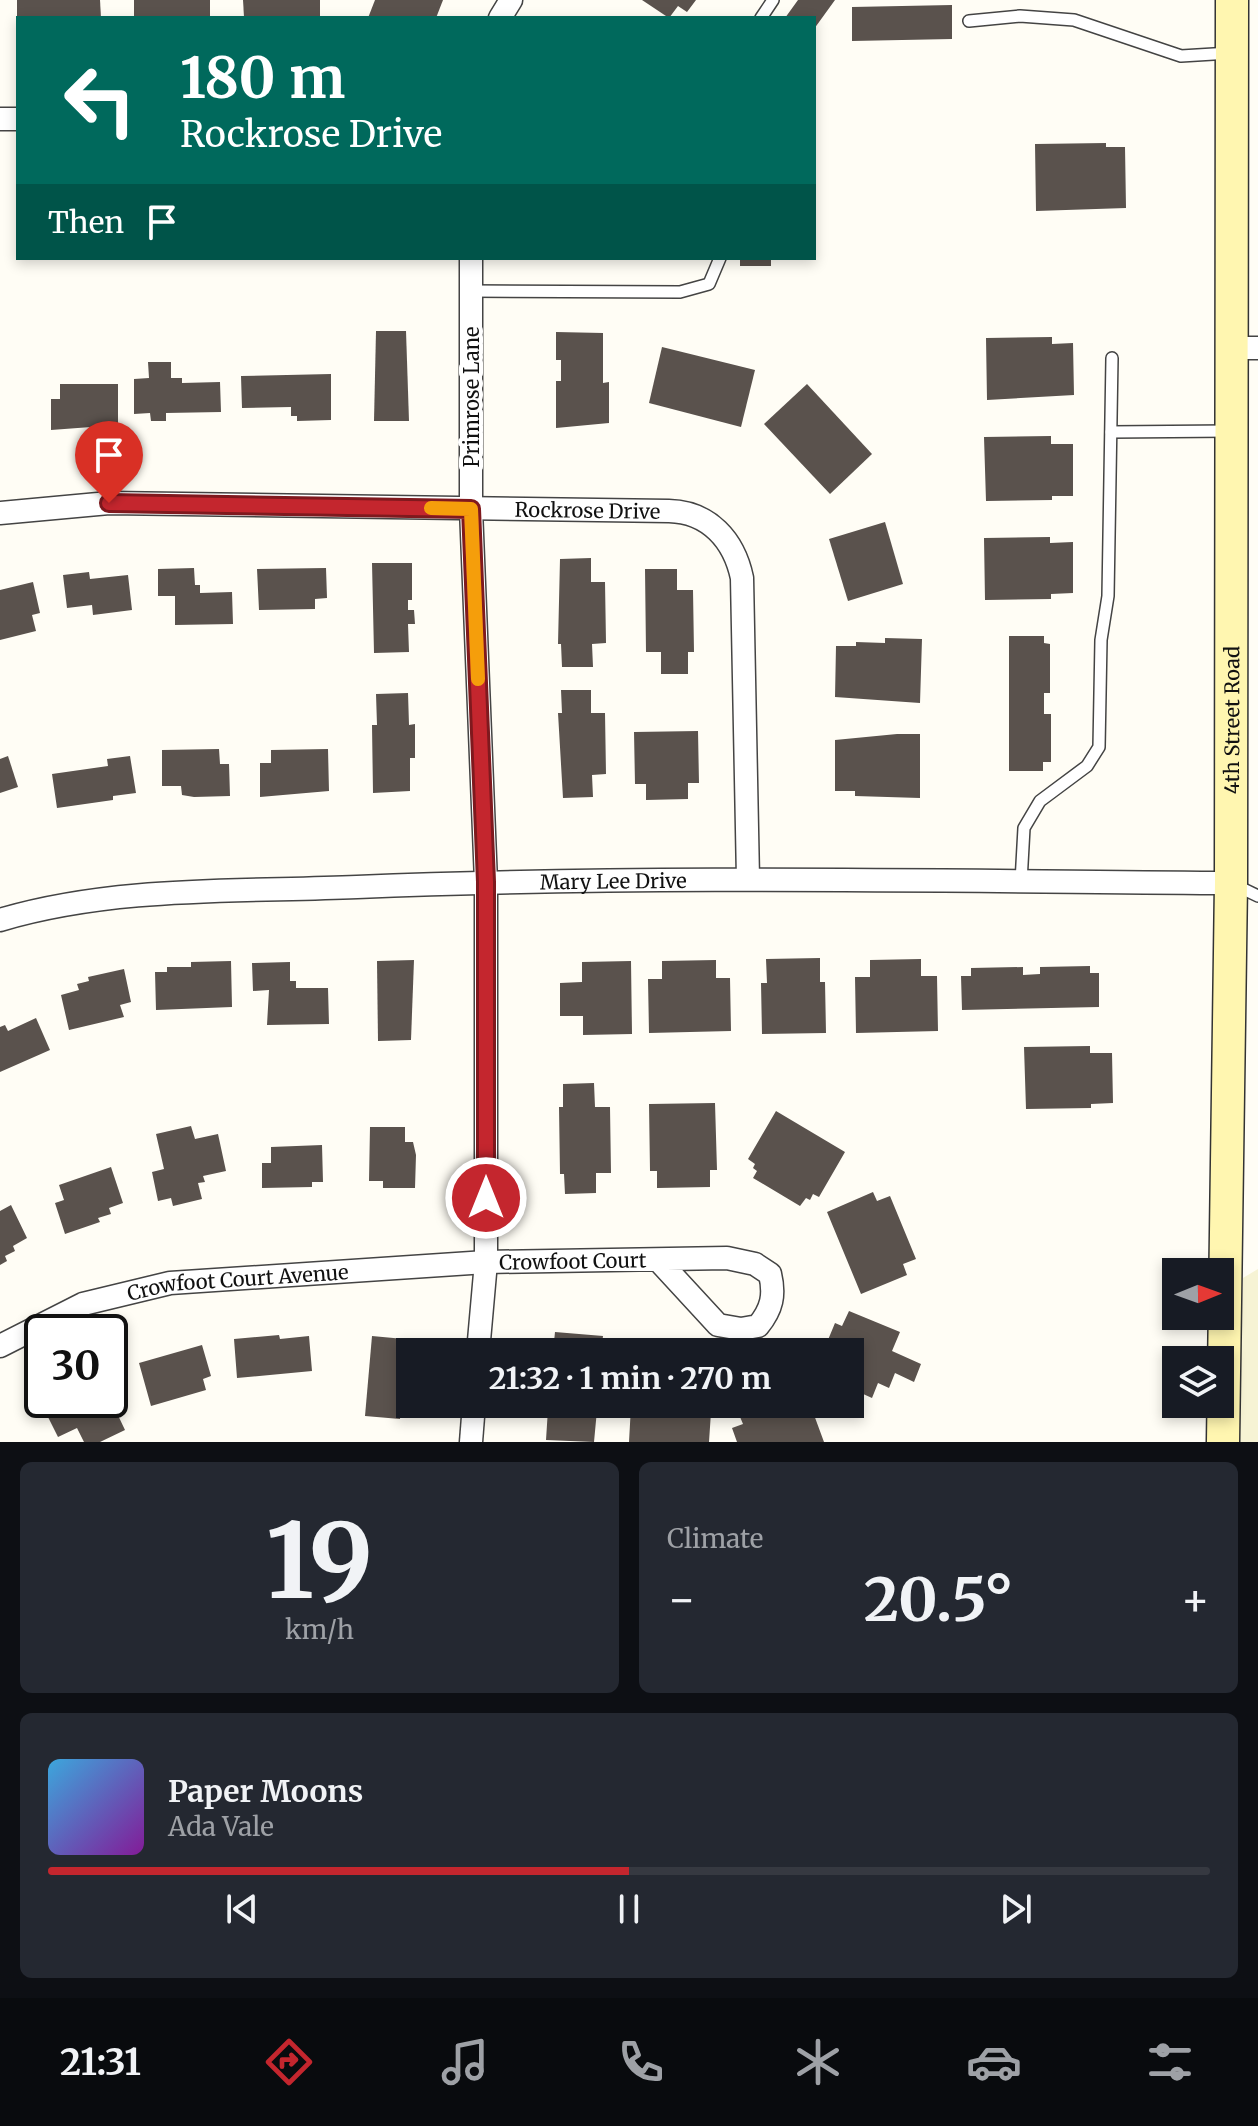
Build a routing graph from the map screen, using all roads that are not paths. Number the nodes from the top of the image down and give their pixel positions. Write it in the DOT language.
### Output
graph roads {
  1 [pos="1232,0"];
  2 [pos="969,21"];
  3 [pos="1232,53"];
  4 [pos="471,260"];
  5 [pos="719,260"];
  6 [pos="471,291"];
  7 [pos="1245,348"];
  8 [pos="1112,358"];
  9 [pos="1231,431"];
  10 [pos="1111,432"];
  11 [pos="471,509"];
  12 [pos="0,513"];
  13 [pos="748,879"];
  14 [pos="486,882"];
  15 [pos="1021,882"];
  16 [pos="1244,890"];
  17 [pos="0,920"];
  18 [pos="659,1261"];
  19 [pos="486,1262"];
  20 [pos="479,1338"];
  21 [pos="0,1346"];
  22 [pos="473,1418"];
  23 [pos="471,1442"];
  24 [pos="1223,1442"];
  1 -- 3 [label="street, 4th Street Road"];
  2 -- 3 [label="lane"];
  3 -- 7 [label="street, 4th Street Road"];
  4 -- 6 [label="street, Primrose Lane"];
  5 -- 6 [label="lane"];
  6 -- 11 [label="street, Primrose Lane"];
  7 -- 9 [label="street, 4th Street Road"];
  8 -- 10 [label="lane"];
  9 -- 10 [label="lane"];
  9 -- 16 [label="street, 4th Street Road"];
  10 -- 15 [label="lane"];
  11 -- 12 [label="street, Rockrose Drive"];
  11 -- 13 [label="street, Rockrose Drive"];
  11 -- 14 [label="street, Primrose Lane"];
  13 -- 14 [label="street, Mary Lee Drive"];
  13 -- 15 [label="street, Mary Lee Drive"];
  14 -- 17 [label="street, Mary Lee Drive"];
  14 -- 19 [label="street, Primrose Lane"];
  15 -- 16 [label="street, Mary Lee Drive"];
  16 -- 24 [label="street, 4th Street Road"];
  18 -- 18 [label="street, Crowfoot Court"];
  18 -- 19 [label="street, Crowfoot Court"];
  19 -- 20 [label="street, Primrose Lane"];
  19 -- 21 [label="street, Crowfoot Court Avenue"];
  22 -- 23 [label="street"];
}
